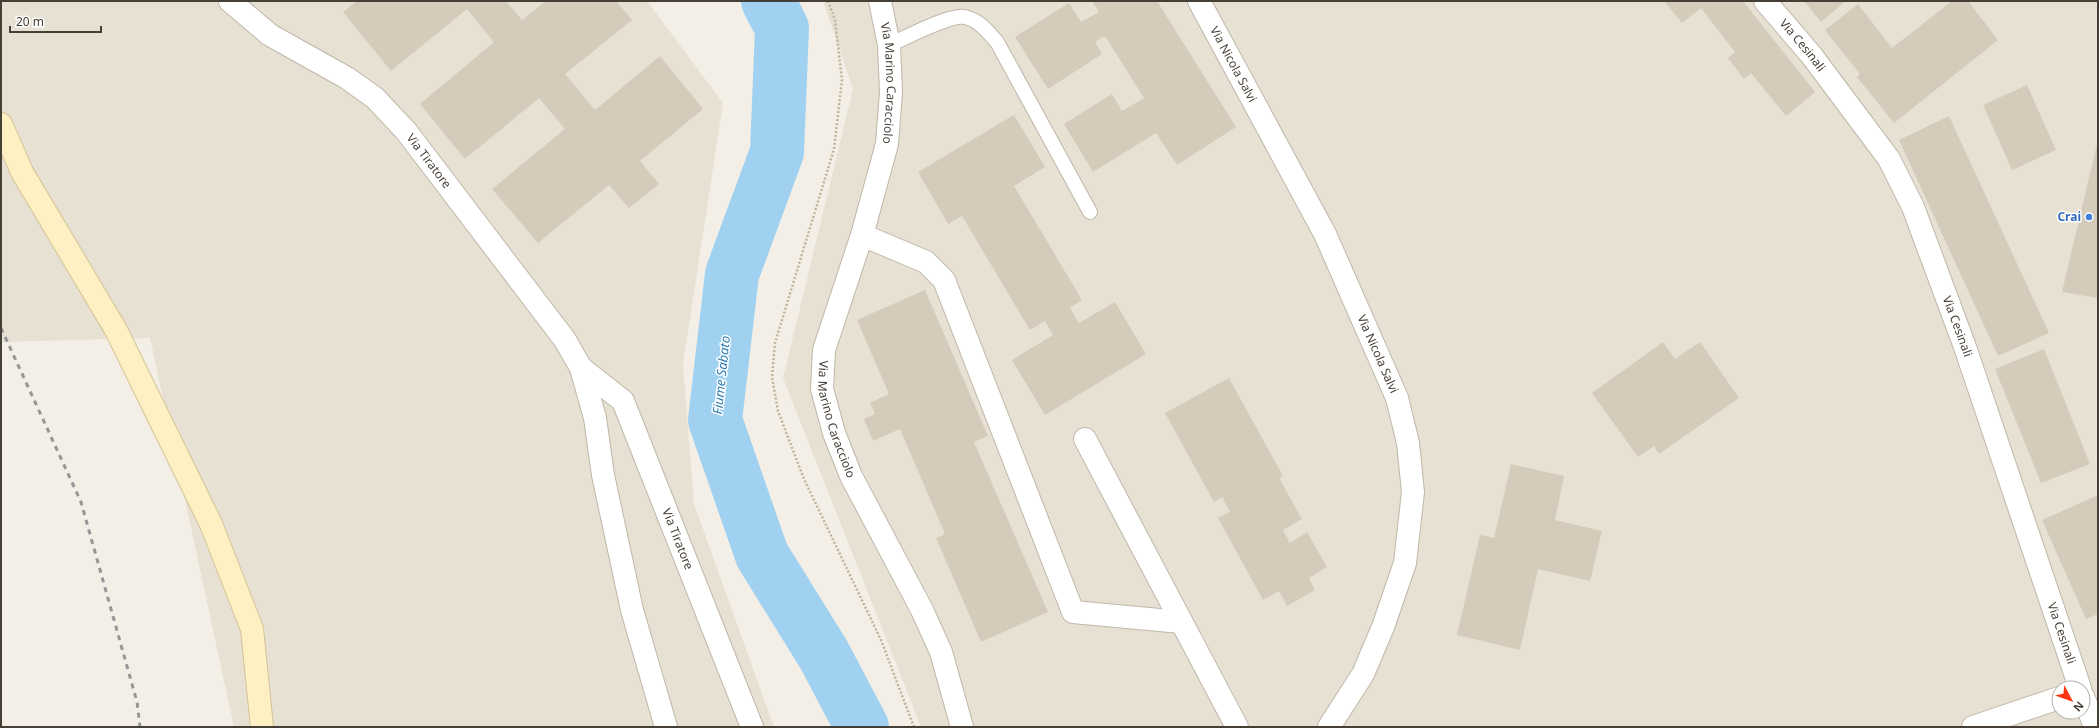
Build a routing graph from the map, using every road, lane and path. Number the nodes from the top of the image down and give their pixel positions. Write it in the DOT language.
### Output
graph roads {
  1 [pos="230,1"];
  2 [pos="880,1"];
  3 [pos="1199,1"];
  4 [pos="1765,1"];
  5 [pos="889,45"];
  6 [pos="1,124"];
  7 [pos="1090,212"];
  8 [pos="862,235"];
  9 [pos="581,368"];
  10 [pos="1085,439"];
  11 [pos="1181,622"];
  12 [pos="2077,680"];
  13 [pos="2051,701"];
  14 [pos="2091,717"];
  15 [pos="262,727"];
  16 [pos="666,727"];
  17 [pos="752,727"];
  18 [pos="962,727"];
  19 [pos="1237,727"];
  20 [pos="1330,727"];
  21 [pos="1973,727"];
  22 [pos="2095,727"];
  1 -- 9 [label="street, Via Tiratore"];
  2 -- 5 [label="street, Via Marino Caracciolo"];
  3 -- 20 [label="street, Via Nicola Salvi"];
  4 -- 12 [label="street, Via Cesinali"];
  5 -- 7 [label="lane"];
  5 -- 8 [label="street, Via Marino Caracciolo"];
  6 -- 15 [label="street"];
  8 -- 11 [label="street"];
  8 -- 18 [label="street, Via Marino Caracciolo"];
  9 -- 16 [label="street, Via Tiratore"];
  9 -- 17 [label="street, Via Tiratore"];
  10 -- 11 [label="street"];
  11 -- 19 [label="street"];
  13 -- 21 [label="street"];
  14 -- 22 [label="street"];
}
